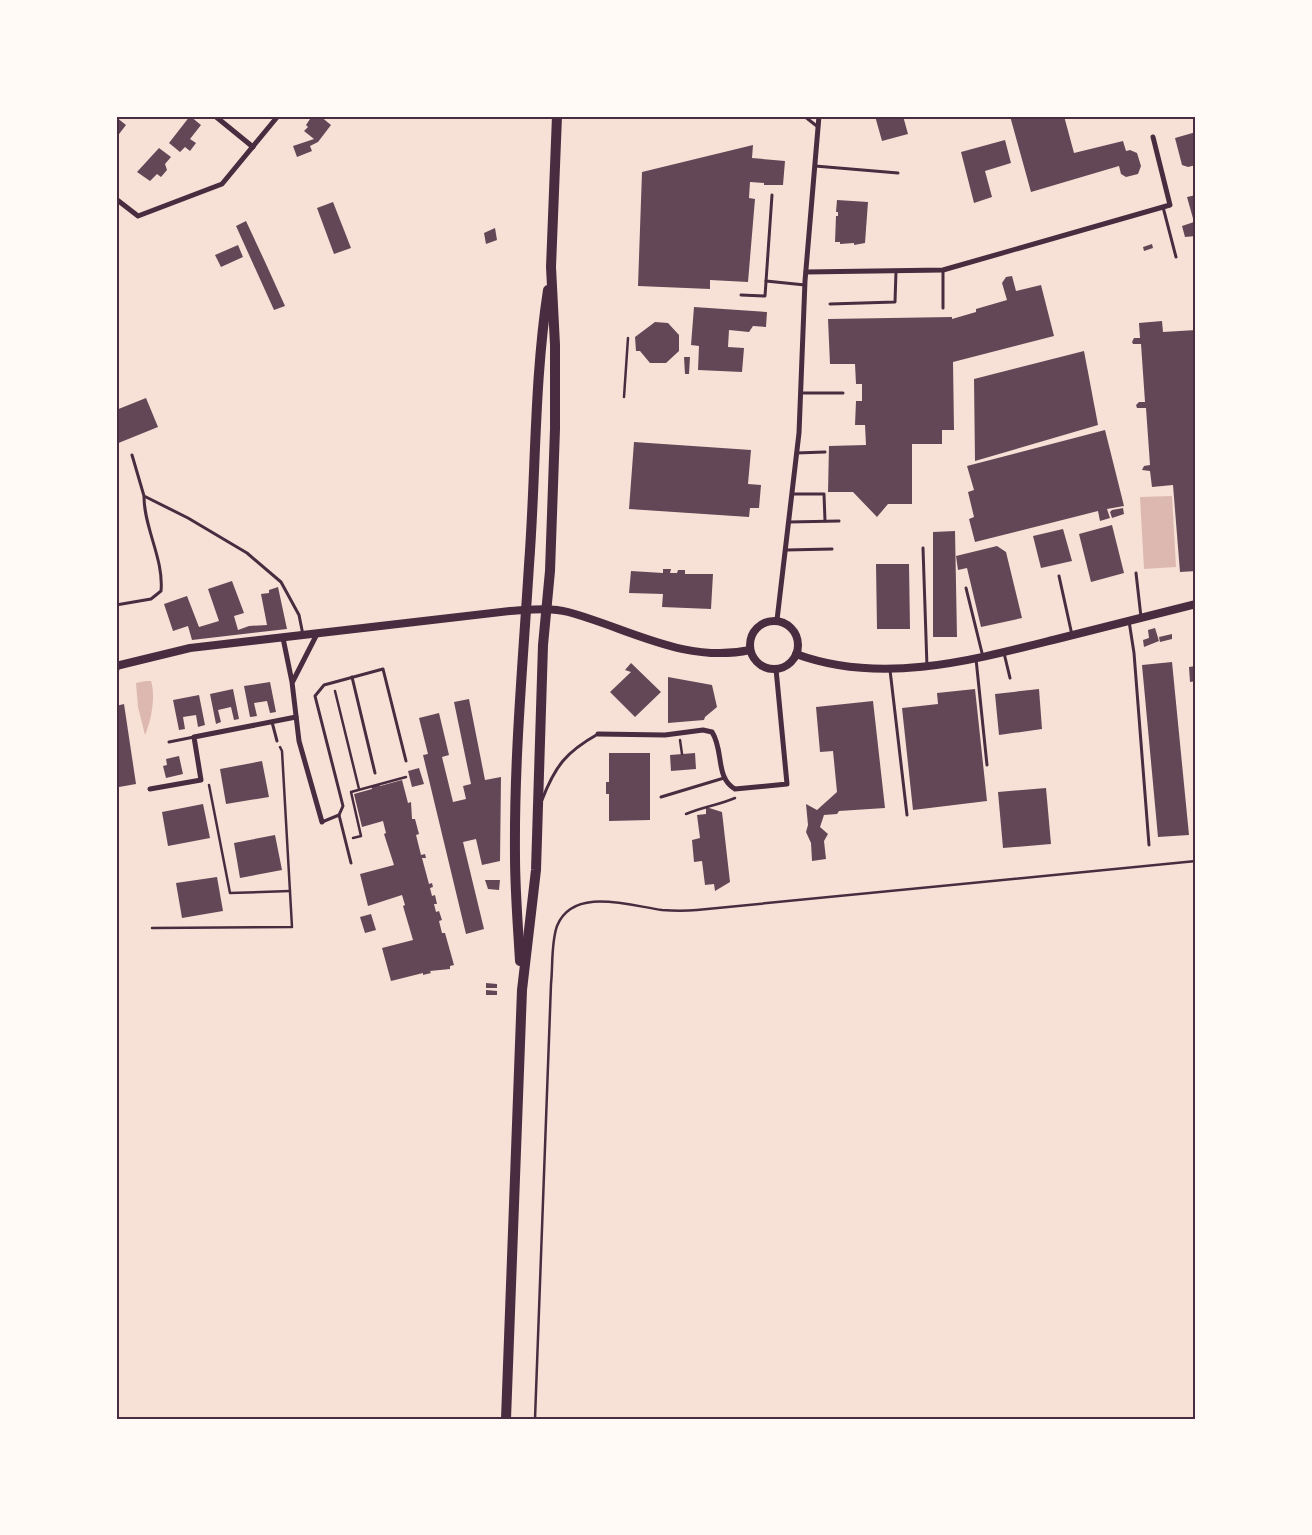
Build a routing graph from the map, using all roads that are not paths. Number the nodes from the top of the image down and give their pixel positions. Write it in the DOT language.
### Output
graph roads {
  1 [pos="215,116"];
  2 [pos="278,116"];
  3 [pos="557,116"];
  4 [pos="804,116"];
  5 [pos="819,116"];
  6 [pos="818,128"];
  7 [pos="1153,138"];
  8 [pos="254,147"];
  9 [pos="815,166"];
  10 [pos="898,173"];
  11 [pos="772,195"];
  12 [pos="116,199"];
  13 [pos="1163,207"];
  14 [pos="1176,257"];
  15 [pos="551,267"];
  16 [pos="943,270"];
  17 [pos="896,271"];
  18 [pos="806,272"];
  19 [pos="766,282"];
  20 [pos="805,285"];
  21 [pos="741,295"];
  22 [pos="830,304"];
  23 [pos="943,308"];
  24 [pos="802,392"];
  25 [pos="843,393"];
  26 [pos="825,452"];
  27 [pos="796,453"];
  28 [pos="132,455"];
  29 [pos="792,494"];
  30 [pos="144,496"];
  31 [pos="825,521"];
  32 [pos="839,521"];
  33 [pos="789,522"];
  34 [pos="832,548"];
  35 [pos="923,548"];
  36 [pos="786,550"];
  37 [pos="1136,573"];
  38 [pos="1059,576"];
  39 [pos="966,588"];
  40 [pos="1196,604"];
  41 [pos="116,605"];
  42 [pos="547,610"];
  43 [pos="524,611"];
  44 [pos="1141,618"];
  45 [pos="777,620"];
  46 [pos="1129,621"];
  47 [pos="317,634"];
  48 [pos="303,635"];
  49 [pos="1072,635"];
  50 [pos="283,638"];
  51 [pos="750,650"];
  52 [pos="1004,652"];
  53 [pos="796,654"];
  54 [pos="980,659"];
  55 [pos="117,666"];
  56 [pos="927,667"];
  57 [pos="890,668"];
  58 [pos="776,669"];
  59 [pos="352,677"];
  60 [pos="1010,678"];
  61 [pos="116,682"];
  62 [pos="292,682"];
  63 [pos="296,717"];
  64 [pos="272,722"];
  65 [pos="598,734"];
  66 [pos="194,737"];
  67 [pos="276,741"];
  68 [pos="169,742"];
  69 [pos="406,761"];
  70 [pos="987,765"];
  71 [pos="375,773"];
  72 [pos="724,778"];
  73 [pos="150,789"];
  74 [pos="661,797"];
  75 [pos="538,809"];
  76 [pos="339,815"];
  77 [pos="907,816"];
  78 [pos="322,822"];
  79 [pos="1148,845"];
  80 [pos="351,863"];
  81 [pos="522,990"];
  82 [pos="506,1419"];
  1 -- 8 [label="street"];
  2 -- 8 [label="street"];
  3 -- 15 [label="main road"];
  4 -- 6 [label="lane"];
  5 -- 6 [label="street"];
  6 -- 9 [label="street"];
  7 -- 13 [label="street"];
  8 -- 12 [label="street"];
  9 -- 10 [label="lane"];
  9 -- 18 [label="street"];
  11 -- 19 [label="lane"];
  13 -- 14 [label="lane"];
  13 -- 16 [label="street"];
  15 -- 42 [label="main road"];
  15 -- 43 [label="main road"];
  16 -- 17 [label="street"];
  16 -- 23 [label="lane"];
  17 -- 18 [label="street"];
  17 -- 22 [label="lane"];
  18 -- 20 [label="street"];
  19 -- 20 [label="lane"];
  19 -- 21 [label="lane"];
  20 -- 24 [label="street"];
  24 -- 25 [label="lane"];
  24 -- 27 [label="street"];
  26 -- 27 [label="lane"];
  27 -- 29 [label="street"];
  28 -- 30 [label="lane"];
  29 -- 31 [label="lane"];
  29 -- 33 [label="street"];
  30 -- 41 [label="lane"];
  30 -- 48 [label="lane"];
  31 -- 32 [label="lane"];
  31 -- 33 [label="lane"];
  33 -- 36 [label="street"];
  34 -- 36 [label="lane"];
  35 -- 56 [label="lane"];
  36 -- 45 [label="street"];
  37 -- 44 [label="lane"];
  38 -- 49 [label="lane"];
  39 -- 54 [label="lane"];
  40 -- 44 [label="street"];
  42 -- 43 [label="street"];
  42 -- 51 [label="street"];
  42 -- 75 [label="main road"];
  43 -- 47 [label="street"];
  43 -- 81 [label="main road"];
  44 -- 46 [label="street"];
  45 -- 51 [label="street"];
  45 -- 53 [label="street"];
  46 -- 49 [label="street"];
  46 -- 79 [label="lane"];
  47 -- 48 [label="street"];
  47 -- 62 [label="street"];
  48 -- 50 [label="street"];
  49 -- 52 [label="street"];
  50 -- 55 [label="street"];
  50 -- 62 [label="street"];
  51 -- 58 [label="street"];
  52 -- 54 [label="street"];
  52 -- 60 [label="lane"];
  53 -- 57 [label="street"];
  53 -- 58 [label="street"];
  54 -- 56 [label="street"];
  54 -- 70 [label="lane"];
  55 -- 61 [label="lane"];
  56 -- 57 [label="street"];
  57 -- 77 [label="lane"];
  58 -- 72 [label="street"];
  59 -- 69 [label="lane"];
  59 -- 71 [label="lane"];
  59 -- 76 [label="lane"];
  62 -- 63 [label="street"];
  63 -- 64 [label="street"];
  63 -- 78 [label="street"];
  64 -- 66 [label="street"];
  64 -- 67 [label="lane"];
  65 -- 72 [label="street"];
  65 -- 75 [label="lane"];
  66 -- 68 [label="lane"];
  66 -- 73 [label="street"];
  72 -- 74 [label="lane"];
  75 -- 81 [label="main road"];
  76 -- 78 [label="lane"];
  76 -- 80 [label="lane"];
  81 -- 82 [label="main road"];
}
